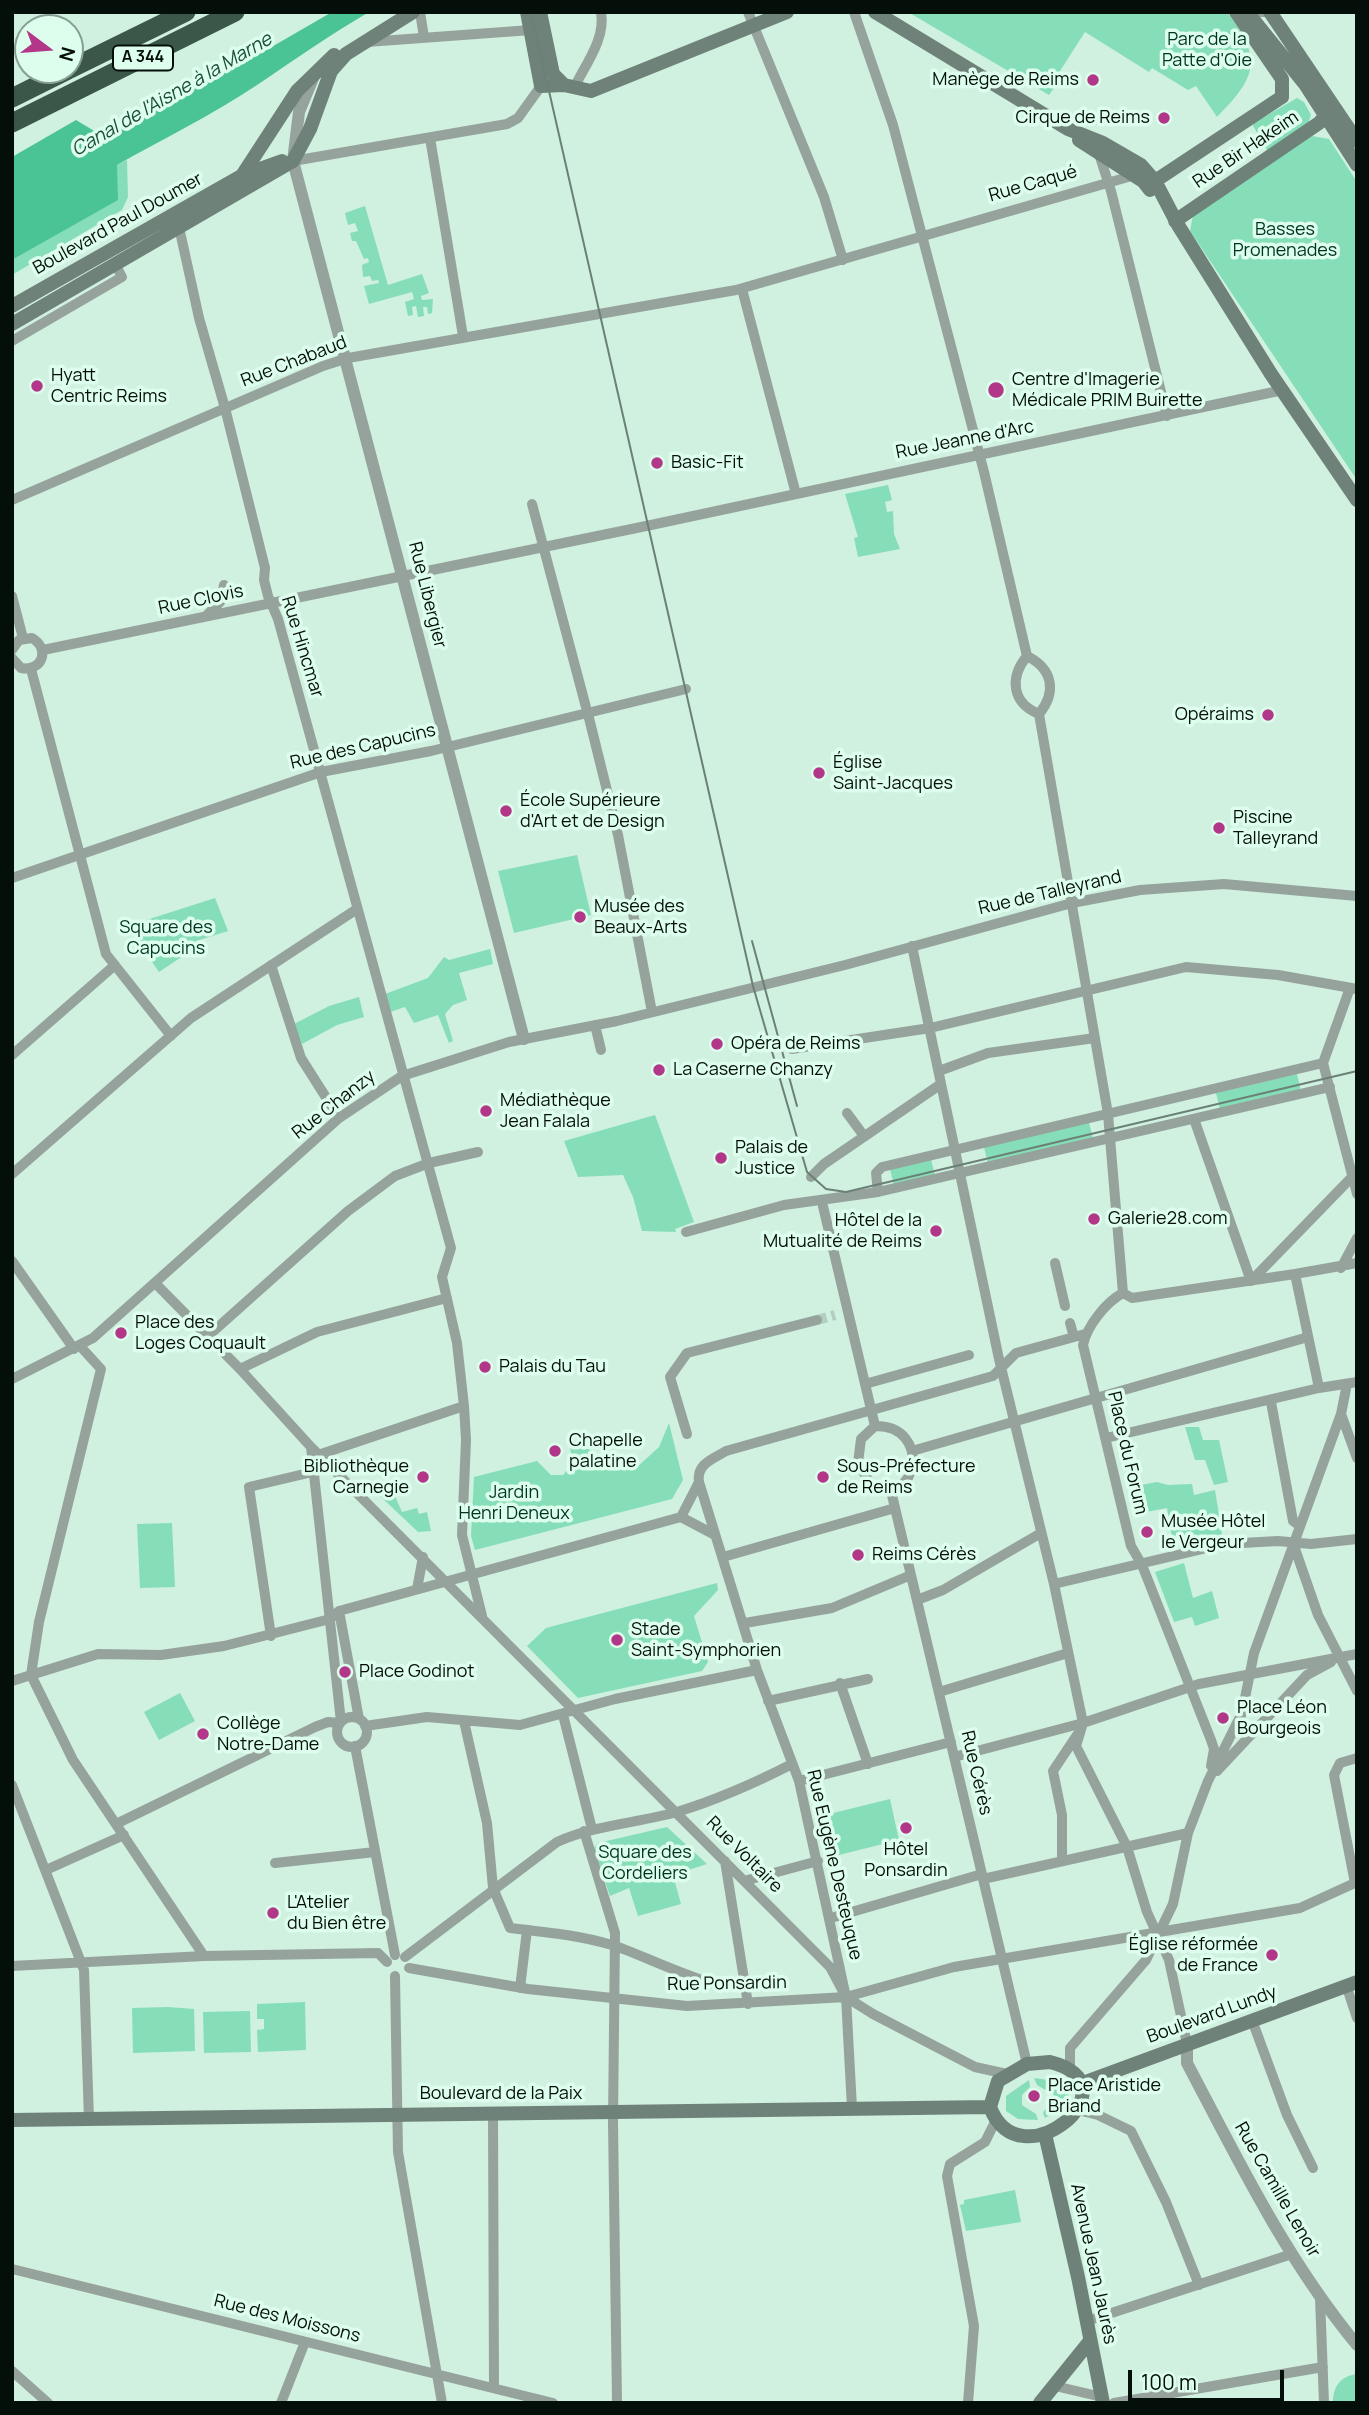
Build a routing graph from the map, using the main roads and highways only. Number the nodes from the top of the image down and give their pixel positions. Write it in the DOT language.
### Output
graph roads {
  1 [pos="186,12"];
  2 [pos="235,12"];
  3 [pos="401,12"];
  4 [pos="413,12"];
  5 [pos="527,12"];
  6 [pos="540,12"];
  7 [pos="787,12"];
  8 [pos="875,12"];
  9 [pos="1236,12"];
  10 [pos="1247,12"];
  11 [pos="1266,15"];
  12 [pos="84,63"];
  13 [pos="40,84"];
  14 [pos="569,86"];
  15 [pos="12,98"];
  16 [pos="1330,111"];
  17 [pos="12,123"];
  18 [pos="1068,129"];
  19 [pos="1357,141"];
  20 [pos="293,161"];
  21 [pos="1357,164"];
  22 [pos="1135,175"];
  23 [pos="243,176"];
  24 [pos="1155,181"];
  25 [pos="1175,221"];
  26 [pos="12,306"];
  27 [pos="12,324"];
  28 [pos="1357,500"];
  29 [pos="1352,1983"];
  30 [pos="1080,2084"];
  31 [pos="993,2114"];
  32 [pos="12,2120"];
  33 [pos="1045,2134"];
  34 [pos="1090,2342"];
  35 [pos="1106,2401"];
  36 [pos="1040,2403"];
  1 -- 12 [label="highway, A 344"];
  2 -- 17 [label="highway, A 344"];
  3 -- 23 [label="main road, Boulevard Paul Doumer"];
  4 -- 20 [label="main road"];
  5 -- 14 [label="main road"];
  6 -- 14 [label="main road"];
  7 -- 14 [label="main road"];
  8 -- 18 [label="main road"];
  9 -- 24 [label="main road, Rue Bir Hakeim"];
  10 -- 11 [label="main road"];
  11 -- 16 [label="main road"];
  13 -- 15 [label="highway, A 344"];
  16 -- 19 [label="main road"];
  16 -- 21 [label="main road"];
  16 -- 25 [label="main road, Rue Bir Hakeim"];
  18 -- 22 [label="main road"];
  18 -- 24 [label="main road"];
  20 -- 23 [label="main road, Boulevard Paul Doumer"];
  20 -- 27 [label="main road, Boulevard Paul Doumer"];
  22 -- 24 [label="main road"];
  22 -- 25 [label="main road"];
  23 -- 26 [label="main road, Boulevard Paul Doumer"];
  24 -- 25 [label="main road"];
  25 -- 28 [label="main road"];
  29 -- 30 [label="main road, Boulevard Lundy"];
  30 -- 31 [label="main road"];
  30 -- 33 [label="main road"];
  31 -- 32 [label="main road, Boulevard de la Paix"];
  31 -- 33 [label="main road"];
  33 -- 34 [label="main road, Avenue Jean Jaurès"];
  34 -- 35 [label="main road, Avenue Jean Jaurès"];
  34 -- 36 [label="main road"];
}
